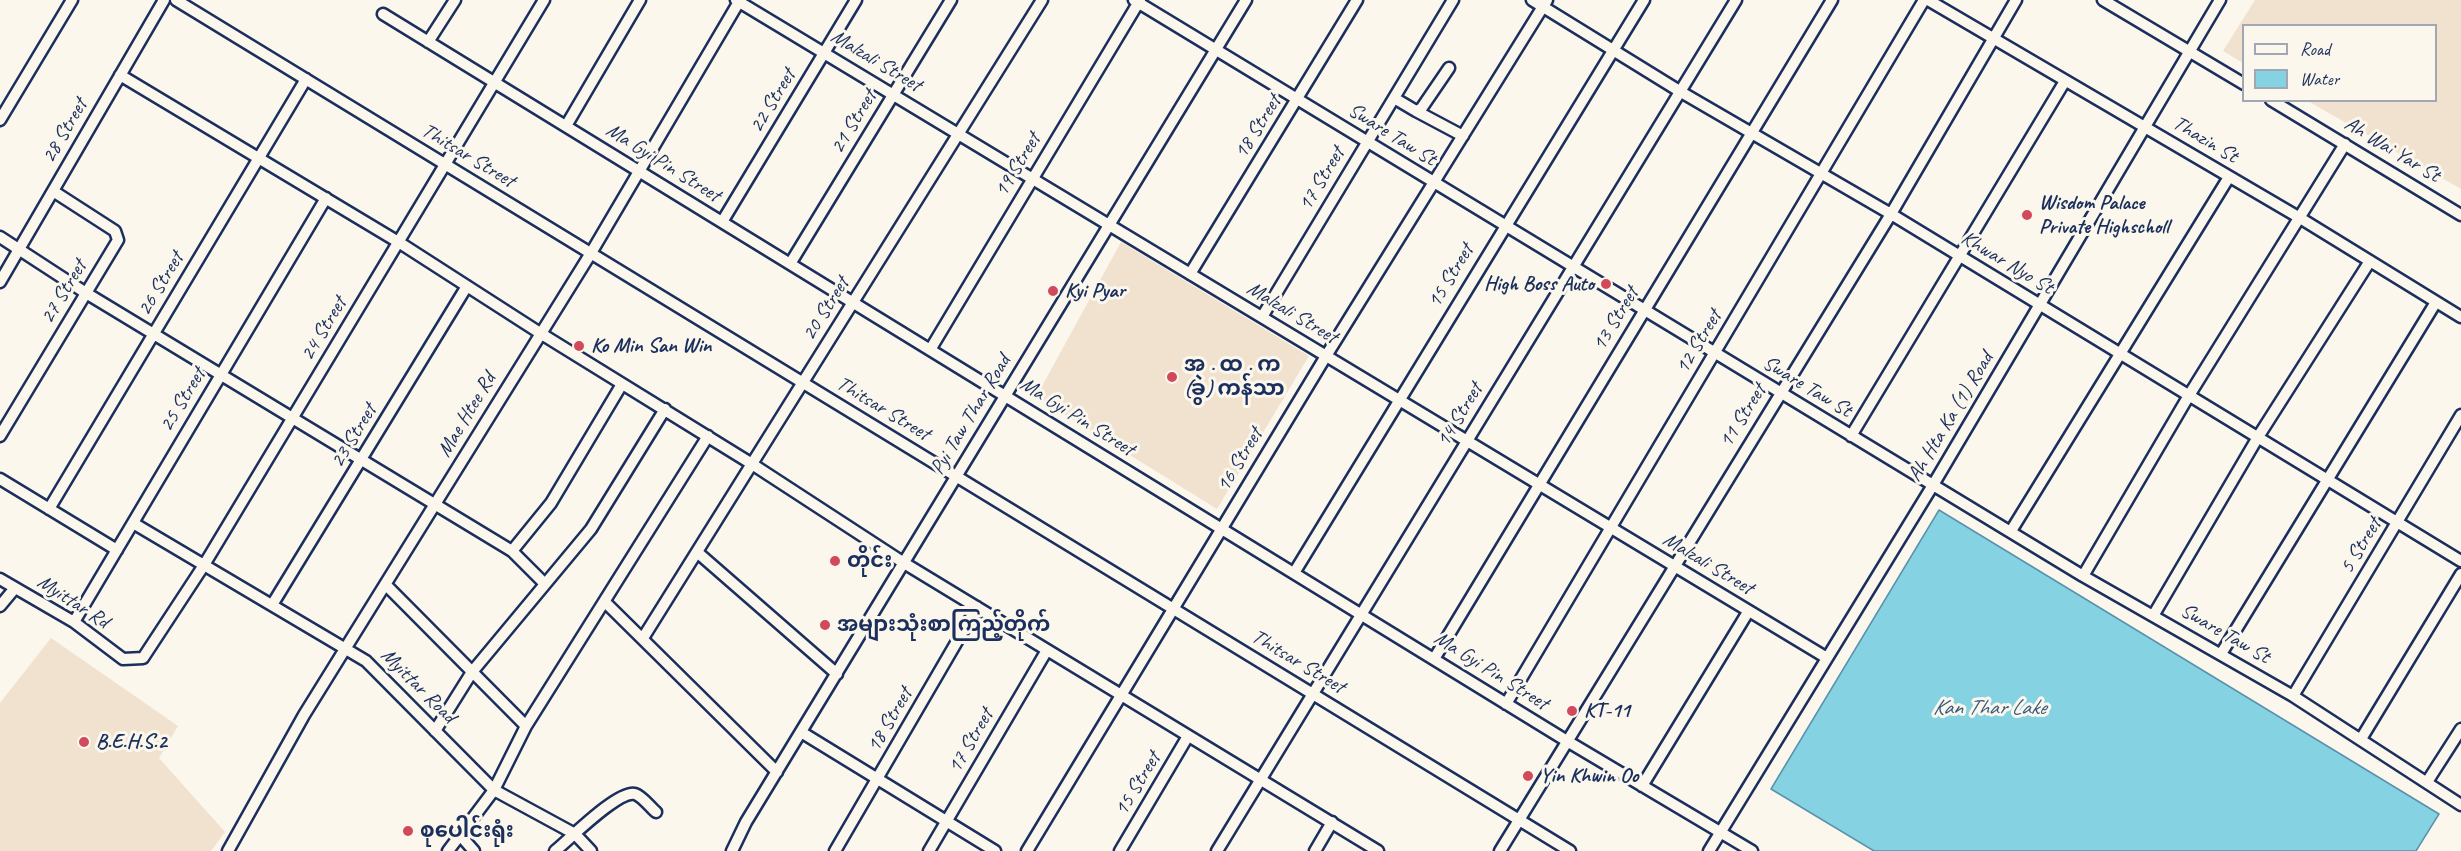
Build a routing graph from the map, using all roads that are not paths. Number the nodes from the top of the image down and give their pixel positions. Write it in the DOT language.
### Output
graph roads {
  1 [pos="72,0"];
  2 [pos="164,0"];
  3 [pos="176,0"];
  4 [pos="454,0"];
  5 [pos="544,0"];
  6 [pos="640,0"];
  7 [pos="738,0"];
  8 [pos="856,0"];
  9 [pos="951,0"];
  10 [pos="1042,0"];
  11 [pos="1246,0"];
  12 [pos="1357,0"];
  13 [pos="1453,0"];
  14 [pos="1532,0"];
  15 [pos="1644,0"];
  16 [pos="1736,0"];
  17 [pos="1832,0"];
  18 [pos="1926,0"];
  19 [pos="2016,0"];
  20 [pos="2103,0"];
  21 [pos="2220,0"];
  22 [pos="1137,1"];
  23 [pos="1545,3"];
  24 [pos="383,14"];
  25 [pos="1994,39"];
  26 [pos="428,42"];
  27 [pos="1215,50"];
  28 [pos="1614,51"];
  29 [pos="2188,52"];
  30 [pos="824,53"];
  31 [pos="1449,68"];
  32 [pos="120,75"];
  33 [pos="306,79"];
  34 [pos="2065,81"];
  35 [pos="494,82"];
  36 [pos="2242,83"];
  37 [pos="1681,92"];
  38 [pos="893,95"];
  39 [pos="1394,98"];
  40 [pos="1297,100"];
  41 [pos="2274,102"];
  42 [pos="1416,111"];
  43 [pos="0,120"];
  44 [pos="566,126"];
  45 [pos="2146,128"];
  46 [pos="1751,133"];
  47 [pos="958,134"];
  48 [pos="1463,136"];
  49 [pos="1367,142"];
  50 [pos="2346,144"];
  51 [pos="259,158"];
  52 [pos="444,164"];
  53 [pos="638,171"];
  54 [pos="1822,174"];
  55 [pos="2229,177"];
  56 [pos="1033,179"];
  57 [pos="1434,183"];
  58 [pos="53,191"];
  59 [pos="326,198"];
  60 [pos="1891,214"];
  61 [pos="2461,214"];
  62 [pos="2300,218"];
  63 [pos="722,222"];
  64 [pos="1109,225"];
  65 [pos="1504,225"];
  66 [pos="0,237"];
  67 [pos="400,243"];
  68 [pos="19,249"];
  69 [pos="591,254"];
  70 [pos="1960,257"];
  71 [pos="2370,261"];
  72 [pos="790,264"];
  73 [pos="1572,266"];
  74 [pos="1190,274"];
  75 [pos="0,282"];
  76 [pos="467,286"];
  77 [pos="86,293"];
  78 [pos="2436,302"];
  79 [pos="853,303"];
  80 [pos="2040,305"];
  81 [pos="1644,310"];
  82 [pos="1262,317"];
  83 [pos="2461,317"];
  84 [pos="154,333"];
  85 [pos="540,333"];
  86 [pos="930,350"];
  87 [pos="1714,353"];
  88 [pos="2120,354"];
  89 [pos="1326,356"];
  90 [pos="222,374"];
  91 [pos="803,383"];
  92 [pos="622,384"];
  93 [pos="1780,393"];
  94 [pos="1005,396"];
  95 [pos="2188,397"];
  96 [pos="1399,400"];
  97 [pos="665,409"];
  98 [pos="2461,415"];
  99 [pos="293,417"];
  100 [pos="0,436"];
  101 [pos="708,436"];
  102 [pos="1851,436"];
  103 [pos="2258,437"];
  104 [pos="1467,442"];
  105 [pos="363,459"];
  106 [pos="752,464"];
  107 [pos="956,477"];
  108 [pos="2328,478"];
  109 [pos="0,479"];
  110 [pos="1539,485"];
  111 [pos="1933,486"];
  112 [pos="436,503"];
  113 [pos="50,509"];
  114 [pos="2398,522"];
  115 [pos="132,524"];
  116 [pos="1611,528"];
  117 [pos="1222,529"];
  118 [pos="2011,531"];
  119 [pos="117,550"];
  120 [pos="512,550"];
  121 [pos="697,552"];
  122 [pos="2461,561"];
  123 [pos="904,563"];
  124 [pos="204,566"];
  125 [pos="1674,566"];
  126 [pos="1294,573"];
  127 [pos="2461,574"];
  128 [pos="2083,576"];
  129 [pos="0,579"];
  130 [pos="544,584"];
  131 [pos="386,585"];
  132 [pos="15,588"];
  133 [pos="606,603"];
  134 [pos="272,605"];
  135 [pos="0,606"];
  136 [pos="977,607"];
  137 [pos="1173,609"];
  138 [pos="1748,612"];
  139 [pos="1360,614"];
  140 [pos="2153,616"];
  141 [pos="74,622"];
  142 [pos="643,638"];
  143 [pos="347,649"];
  144 [pos="1047,650"];
  145 [pos="2221,654"];
  146 [pos="1827,658"];
  147 [pos="123,659"];
  148 [pos="1434,659"];
  149 [pos="472,672"];
  150 [pos="837,674"];
  151 [pos="1312,693"];
  152 [pos="1121,695"];
  153 [pos="2293,696"];
  154 [pos="1506,704"];
  155 [pos="526,726"];
  156 [pos="2461,729"];
  157 [pos="435,731"];
  158 [pos="801,732"];
  159 [pos="1188,736"];
  160 [pos="2361,739"];
  161 [pos="1567,741"];
  162 [pos="777,772"];
  163 [pos="1261,778"];
  164 [pos="878,779"];
  165 [pos="2427,782"];
  166 [pos="1642,786"];
  167 [pos="495,790"];
  168 [pos="2461,805"];
  169 [pos="656,812"];
  170 [pos="1519,820"];
  171 [pos="946,821"];
  172 [pos="1332,822"];
  173 [pos="1720,832"];
  174 [pos="575,834"];
  175 [pos="460,835"];
  176 [pos="228,851"];
  177 [pos="448,851"];
  178 [pos="474,851"];
  179 [pos="555,851"];
  180 [pos="591,851"];
  181 [pos="732,851"];
  182 [pos="835,851"];
  183 [pos="929,851"];
  184 [pos="995,851"];
  185 [pos="1027,851"];
  186 [pos="1120,851"];
  187 [pos="1217,851"];
  188 [pos="1315,851"];
  189 [pos="1377,851"];
  190 [pos="1500,851"];
  191 [pos="1570,851"];
  192 [pos="1709,851"];
  193 [pos="1752,851"];
  1 -- 43 [label="street"];
  2 -- 32 [label="street, 28 Street"];
  3 -- 33 [label="street, Thitsar Street"];
  4 -- 26 [label="street"];
  5 -- 35 [label="street, 24 Street"];
  6 -- 44 [label="street"];
  7 -- 30 [label="street, Malzali Street"];
  7 -- 53 [label="street, Mae Htee Rd"];
  8 -- 30 [label="street, 22 Street"];
  9 -- 38 [label="street, 21 Street"];
  10 -- 47 [label="street, 20 Street"];
  11 -- 27 [label="street, Pyi Taw Thar Road"];
  12 -- 40 [label="street, 18 Street"];
  13 -- 39 [label="street, 17 Street"];
  14 -- 23 [label="street, Khwar Nyo St"];
  15 -- 28 [label="street, 15 Street"];
  16 -- 37 [label="street, 14 Street"];
  17 -- 46 [label="street, 13 Street"];
  18 -- 25 [label="street, Thazin St"];
  18 -- 54 [label="street, 12 Street"];
  19 -- 25 [label="street, 11 Street"];
  20 -- 29 [label="street"];
  21 -- 29 [label="street, Ah Hta Ka (1) Road"];
  22 -- 27 [label="street, Sware Taw St"];
  22 -- 56 [label="street, 19 Street"];
  23 -- 28 [label="street, Khwar Nyo St"];
  23 -- 48 [label="street, 16 Street"];
  24 -- 26 [label="street, Ma Gyi Pin Street"];
  25 -- 34 [label="street, Thazin St"];
  25 -- 60 [label="street, 11 Street"];
  26 -- 35 [label="street, Ma Gyi Pin Street"];
  27 -- 40 [label="street, Sware Taw St"];
  27 -- 64 [label="street, Pyi Taw Thar Road"];
  28 -- 37 [label="street, Khwar Nyo St"];
  28 -- 65 [label="street, 15 Street"];
  29 -- 36 [label="street"];
  29 -- 45 [label="street, Ah Hta Ka (1) Road"];
  30 -- 38 [label="street, Malzali Street"];
  30 -- 63 [label="street, 22 Street"];
  31 -- 42 [label="street"];
  32 -- 51 [label="street"];
  32 -- 58 [label="street, 28 Street"];
  33 -- 51 [label="street, 26 Street"];
  33 -- 52 [label="street, Thitsar Street"];
  34 -- 45 [label="street, Thazin St"];
  34 -- 70 [label="street"];
  35 -- 44 [label="street, Ma Gyi Pin Street"];
  35 -- 52 [label="street, 24 Street"];
  37 -- 46 [label="street, Khwar Nyo St"];
  37 -- 73 [label="street, 14 Street"];
  38 -- 47 [label="street, Malzali Street"];
  38 -- 72 [label="street, 21 Street"];
  39 -- 42 [label="street"];
  39 -- 49 [label="street, 17 Street"];
  40 -- 49 [label="street, Sware Taw St"];
  40 -- 74 [label="street, 18 Street"];
  41 -- 50 [label="street, Ah Wai Yar St"];
  42 -- 48 [label="street"];
  44 -- 53 [label="street, Ma Gyi Pin Street"];
  45 -- 55 [label="street, Thazin St"];
  45 -- 80 [label="street, Ah Hta Ka (1) Road"];
  46 -- 54 [label="street, Khwar Nyo St"];
  46 -- 81 [label="street, 13 Street"];
  47 -- 56 [label="street, Malzali Street"];
  47 -- 79 [label="street, 20 Street"];
  48 -- 57 [label="street, 16 Street"];
  49 -- 57 [label="street, Sware Taw St"];
  49 -- 82 [label="street, 17 Street"];
  50 -- 61 [label="street, Ah Wai Yar St"];
  50 -- 62 [label="street"];
  51 -- 59 [label="street"];
  51 -- 84 [label="street, 26 Street"];
  52 -- 67 [label="street, 24 Street"];
  52 -- 69 [label="street, Thitsar Street"];
  53 -- 63 [label="street, Ma Gyi Pin Street"];
  53 -- 69 [label="street, Mae Htee Rd"];
  54 -- 60 [label="street, Khwar Nyo St"];
  54 -- 87 [label="street, 12 Street"];
  55 -- 62 [label="street, Thazin St"];
  55 -- 88 [label="street"];
  56 -- 64 [label="street, Malzali Street"];
  56 -- 86 [label="street, 19 Street"];
  57 -- 65 [label="street, Sware Taw St"];
  57 -- 89 [label="street, 16 Street"];
  58 -- 68 [label="street, 28 Street"];
  58 -- 77 [label="street, 27 Street"];
  59 -- 67 [label="street"];
  59 -- 90 [label="street, 25 Street"];
  60 -- 70 [label="street, Khwar Nyo St"];
  60 -- 93 [label="street, 11 Street"];
  62 -- 71 [label="street, Thazin St"];
  62 -- 95 [label="street"];
  63 -- 72 [label="street, Ma Gyi Pin Street"];
  64 -- 74 [label="street, Malzali Street"];
  64 -- 94 [label="street, Pyi Taw Thar Road"];
  65 -- 73 [label="street, Sware Taw St"];
  65 -- 96 [label="street, 15 Street"];
  66 -- 68 [label="street"];
  67 -- 76 [label="street"];
  67 -- 99 [label="street, 24 Street"];
  68 -- 75 [label="street, 28 Street"];
  68 -- 77 [label="street"];
  69 -- 85 [label="street, Mae Htee Rd"];
  69 -- 91 [label="street, Thitsar Street"];
  70 -- 80 [label="street, Khwar Nyo St"];
  70 -- 102 [label="street"];
  71 -- 78 [label="street, Thazin St"];
  71 -- 103 [label="street"];
  72 -- 79 [label="street, Ma Gyi Pin Street"];
  73 -- 81 [label="street, Sware Taw St"];
  73 -- 104 [label="street, 14 Street"];
  74 -- 82 [label="street, Malzali Street"];
  76 -- 85 [label="street"];
  76 -- 105 [label="street, 23 Street"];
  77 -- 84 [label="street"];
  77 -- 100 [label="street, 27 Street"];
  78 -- 83 [label="street, Thazin St"];
  78 -- 108 [label="street"];
  79 -- 86 [label="street, Ma Gyi Pin Street"];
  79 -- 91 [label="street, 20 Street"];
  80 -- 88 [label="street, Khwar Nyo St"];
  80 -- 111 [label="street, Ah Hta Ka (1) Road"];
  81 -- 87 [label="street, Sware Taw St"];
  81 -- 110 [label="street, 13 Street"];
  82 -- 89 [label="street, Malzali Street"];
  84 -- 90 [label="street"];
  84 -- 113 [label="street, 26 Street"];
  85 -- 92 [label="street"];
  85 -- 112 [label="street, Mae Htee Rd"];
  86 -- 94 [label="street, Ma Gyi Pin Street"];
  87 -- 93 [label="street, Sware Taw St"];
  87 -- 116 [label="street, 12 Street"];
  88 -- 95 [label="street, Khwar Nyo St"];
  88 -- 118 [label="street"];
  89 -- 96 [label="street, Malzali Street"];
  89 -- 117 [label="street, 16 Street"];
  90 -- 99 [label="street"];
  90 -- 115 [label="street, 25 Street"];
  91 -- 106 [label="street, 20 Street"];
  91 -- 107 [label="street, Thitsar Street"];
  92 -- 97 [label="street"];
  92 -- 120 [label="street"];
  93 -- 102 [label="street, Sware Taw St"];
  93 -- 125 [label="street, 11 Street"];
  94 -- 107 [label="street, Pyi Taw Thar Road"];
  94 -- 117 [label="street, Ma Gyi Pin Street"];
  95 -- 103 [label="street, Khwar Nyo St"];
  95 -- 128 [label="street"];
  96 -- 104 [label="street, Malzali Street"];
  96 -- 126 [label="street, 15 Street"];
  97 -- 101 [label="street"];
  97 -- 130 [label="street"];
  98 -- 114 [label="street, 5 Street"];
  99 -- 105 [label="street"];
  99 -- 124 [label="street, 24 Street"];
  101 -- 106 [label="street"];
  101 -- 133 [label="street"];
  102 -- 111 [label="street, Sware Taw St"];
  103 -- 108 [label="street, Khwar Nyo St"];
  103 -- 140 [label="street"];
  104 -- 110 [label="street, Malzali Street"];
  104 -- 139 [label="street, 14 Street"];
  105 -- 112 [label="street"];
  105 -- 134 [label="street, 23 Street"];
  106 -- 121 [label="street, 20 Street"];
  106 -- 123 [label="street"];
  107 -- 123 [label="street, Pyi Taw Thar Road"];
  107 -- 137 [label="street, Thitsar Street"];
  108 -- 114 [label="street, Khwar Nyo St"];
  108 -- 145 [label="street"];
  109 -- 113 [label="street"];
  110 -- 116 [label="street, Malzali Street"];
  110 -- 148 [label="street, 13 Street"];
  111 -- 118 [label="street, Sware Taw St"];
  111 -- 146 [label="street, Ah Hta Ka (1) Road"];
  112 -- 120 [label="street"];
  112 -- 131 [label="street, Mae Htee Rd"];
  113 -- 119 [label="street"];
  114 -- 122 [label="street, Khwar Nyo St"];
  114 -- 153 [label="street, 5 Street"];
  115 -- 119 [label="street, 25 Street"];
  115 -- 124 [label="street, Myittar Road"];
  116 -- 125 [label="street, Malzali Street"];
  116 -- 154 [label="street, 12 Street"];
  117 -- 126 [label="street, Ma Gyi Pin Street"];
  117 -- 137 [label="street, 16 Street"];
  118 -- 128 [label="street, Sware Taw St"];
  119 -- 141 [label="street, 25 Street"];
  120 -- 130 [label="street"];
  121 -- 142 [label="street, 20 Street"];
  121 -- 150 [label="street"];
  123 -- 136 [label="street"];
  123 -- 150 [label="street, Pyi Taw Thar Road"];
  124 -- 134 [label="street, Myittar Road"];
  124 -- 147 [label="street, 24 Street"];
  125 -- 138 [label="street, Malzali Street"];
  125 -- 161 [label="street, 11 Street"];
  126 -- 139 [label="street, Ma Gyi Pin Street"];
  127 -- 160 [label="street"];
  128 -- 140 [label="street, Sware Taw St"];
  129 -- 132 [label="street, Myittar Rd"];
  130 -- 149 [label="street"];
  131 -- 143 [label="street, Mae Htee Rd"];
  131 -- 149 [label="street"];
  132 -- 135 [label="street"];
  132 -- 141 [label="street, Myittar Rd"];
  133 -- 142 [label="street"];
  133 -- 155 [label="street"];
  134 -- 143 [label="street, Myittar Road"];
  136 -- 144 [label="street"];
  136 -- 164 [label="street, 18 Street"];
  137 -- 151 [label="street, Thitsar Street"];
  137 -- 152 [label="street, 16 Street"];
  138 -- 146 [label="street, Malzali Street"];
  138 -- 166 [label="street"];
  139 -- 148 [label="street, Ma Gyi Pin Street"];
  139 -- 151 [label="street, 14 Street"];
  140 -- 145 [label="street, Sware Taw St"];
  141 -- 147 [label="street, Myittar Rd"];
  142 -- 162 [label="street"];
  143 -- 157 [label="street, Myittar Road"];
  143 -- 176 [label="street, Mae Htee Rd"];
  144 -- 152 [label="street"];
  144 -- 171 [label="street, 17 Street"];
  145 -- 153 [label="street, Sware Taw St"];
  146 -- 173 [label="street, Ah Hta Ka (1) Road"];
  148 -- 154 [label="street, Ma Gyi Pin Street"];
  149 -- 155 [label="street"];
  149 -- 157 [label="street"];
  150 -- 158 [label="street, Pyi Taw Thar Road"];
  151 -- 163 [label="street, 14 Street"];
  151 -- 170 [label="street, Thitsar Street"];
  152 -- 159 [label="street"];
  152 -- 185 [label="street, 16 Street"];
  153 -- 160 [label="street, Sware Taw St"];
  154 -- 161 [label="street, Ma Gyi Pin Street"];
  155 -- 167 [label="street"];
  156 -- 165 [label="street"];
  157 -- 167 [label="street, Myittar Road"];
  158 -- 162 [label="street, Pyi Taw Thar Road"];
  158 -- 164 [label="street"];
  159 -- 163 [label="street"];
  159 -- 186 [label="street, 15 Street"];
  160 -- 165 [label="street, Sware Taw St"];
  161 -- 166 [label="street, Ma Gyi Pin Street"];
  161 -- 170 [label="street, 11 Street"];
  162 -- 181 [label="street, Pyi Taw Thar Road"];
  163 -- 172 [label="street"];
  163 -- 187 [label="street, 14 Street"];
  164 -- 171 [label="street"];
  164 -- 182 [label="street, 18 Street"];
  165 -- 168 [label="street, Sware Taw St"];
  166 -- 173 [label="street, Ma Gyi Pin Street"];
  167 -- 174 [label="street, Myittar Road"];
  167 -- 175 [label="street"];
  169 -- 174 [label="street"];
  170 -- 190 [label="street, 11 Street"];
  170 -- 191 [label="street, Thitsar Street"];
  171 -- 183 [label="street, 17 Street"];
  171 -- 184 [label="street"];
  172 -- 188 [label="street"];
  172 -- 189 [label="street"];
  173 -- 192 [label="street, Ah Hta Ka (1) Road"];
  173 -- 193 [label="street, Ma Gyi Pin Street"];
  174 -- 179 [label="street"];
  174 -- 180 [label="street, Myittar Road"];
  175 -- 177 [label="street"];
  175 -- 178 [label="street"];
}
